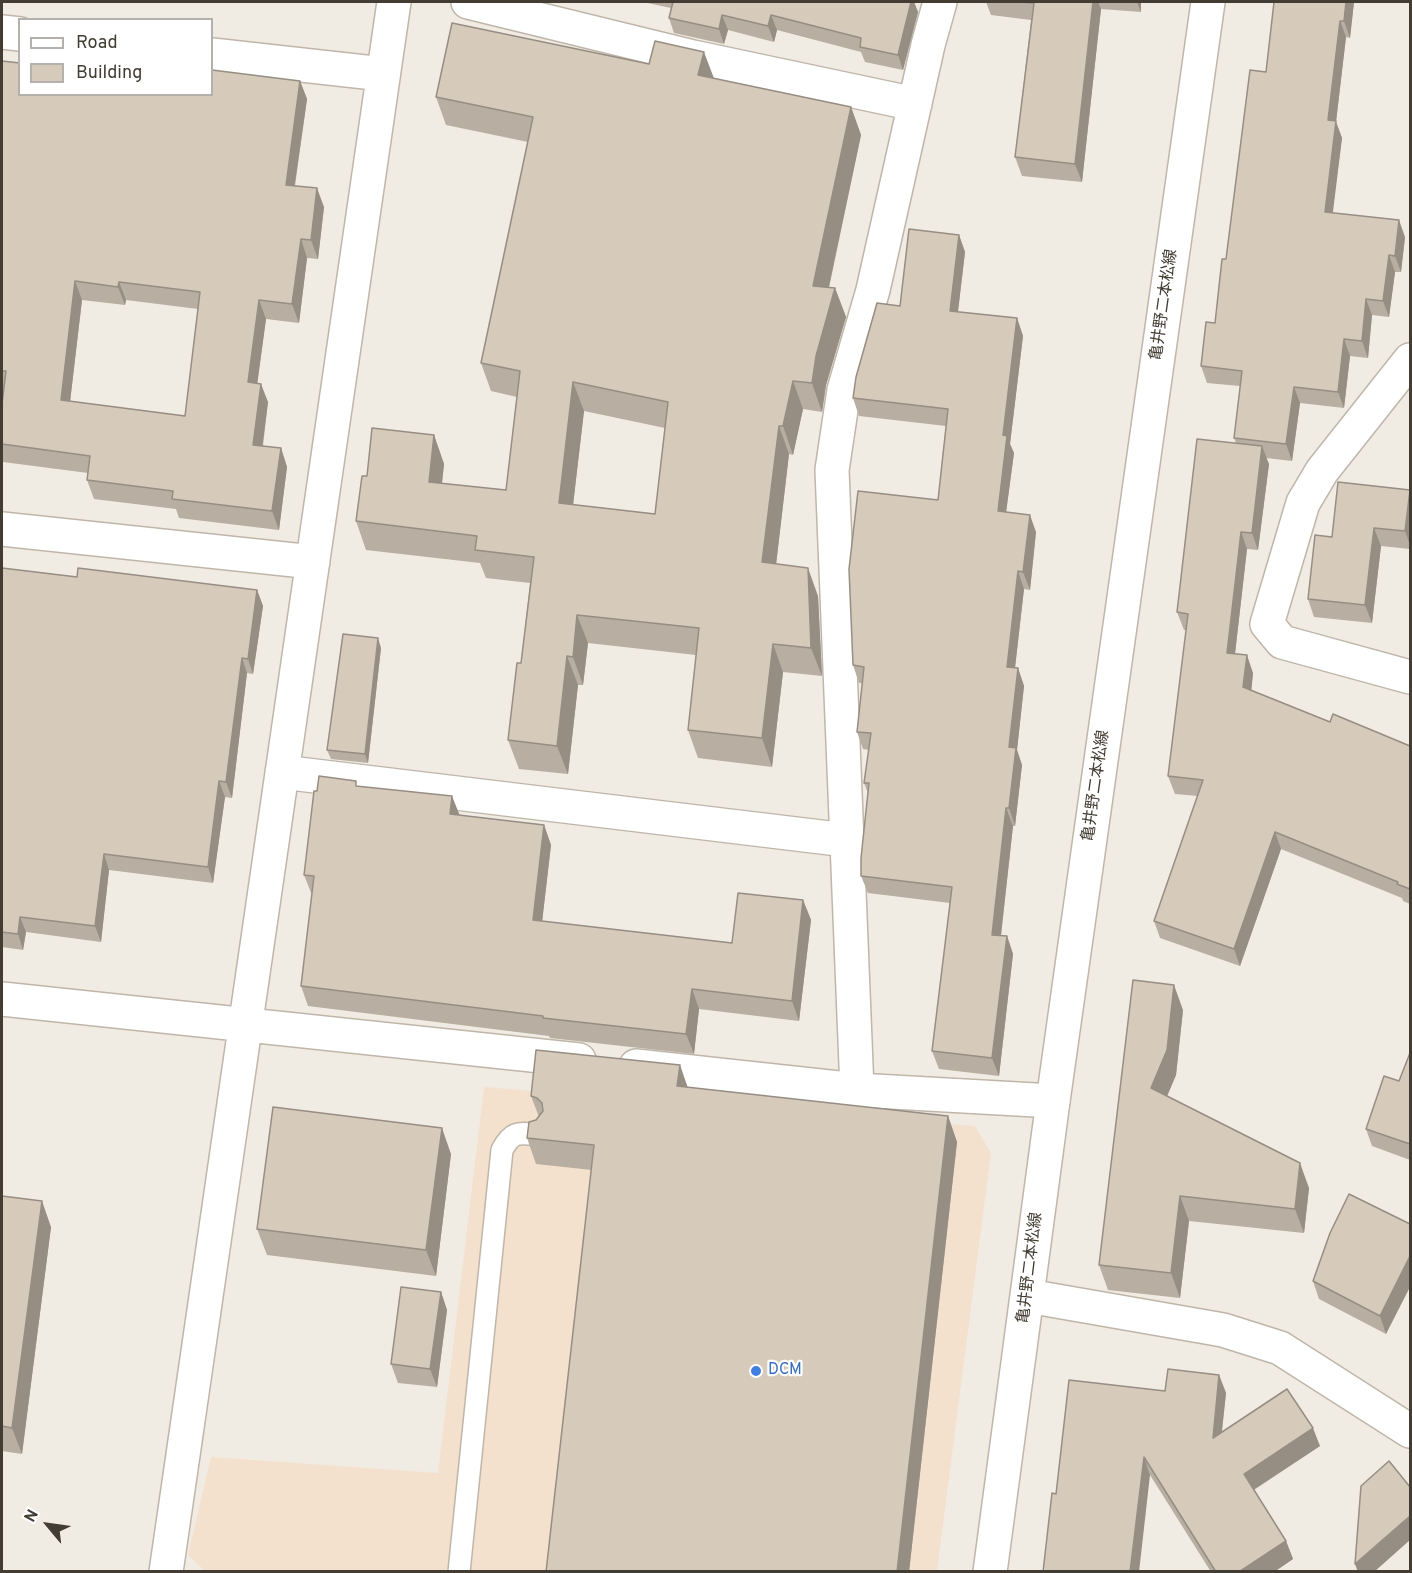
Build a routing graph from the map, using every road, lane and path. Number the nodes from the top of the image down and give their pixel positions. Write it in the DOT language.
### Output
graph roads {
  1 [pos="394,2"];
  2 [pos="468,2"];
  3 [pos="940,2"];
  4 [pos="1208,2"];
  5 [pos="2,32"];
  6 [pos="18,34"];
  7 [pos="213,55"];
  8 [pos="384,74"];
  9 [pos="915,104"];
  10 [pos="1410,360"];
  11 [pos="2,529"];
  12 [pos="313,562"];
  13 [pos="1410,677"];
  14 [pos="282,772"];
  15 [pos="846,840"];
  16 [pos="2,999"];
  17 [pos="246,1024"];
  18 [pos="857,1090"];
  19 [pos="1053,1101"];
  20 [pos="540,1135"];
  21 [pos="1028,1296"];
  22 [pos="1410,1431"];
  23 [pos="166,1572"];
  24 [pos="459,1572"];
  25 [pos="990,1572"];
  1 -- 8 [label="street"];
  2 -- 9 [label="street"];
  3 -- 9 [label="street"];
  4 -- 19 [label="street, 亀井野二本松線"];
  5 -- 6 [label="street"];
  7 -- 8 [label="street"];
  8 -- 12 [label="street"];
  9 -- 15 [label="street"];
  10 -- 13 [label="street"];
  11 -- 12 [label="street"];
  12 -- 14 [label="street"];
  14 -- 15 [label="street"];
  14 -- 17 [label="street"];
  15 -- 18 [label="street"];
  16 -- 17 [label="street"];
  17 -- 18 [label="street"];
  17 -- 23 [label="street"];
  18 -- 19 [label="street"];
  19 -- 21 [label="street, 亀井野二本松線"];
  20 -- 24 [label="lane"];
  21 -- 22 [label="street"];
  21 -- 25 [label="street, 亀井野二本松線"];
}
